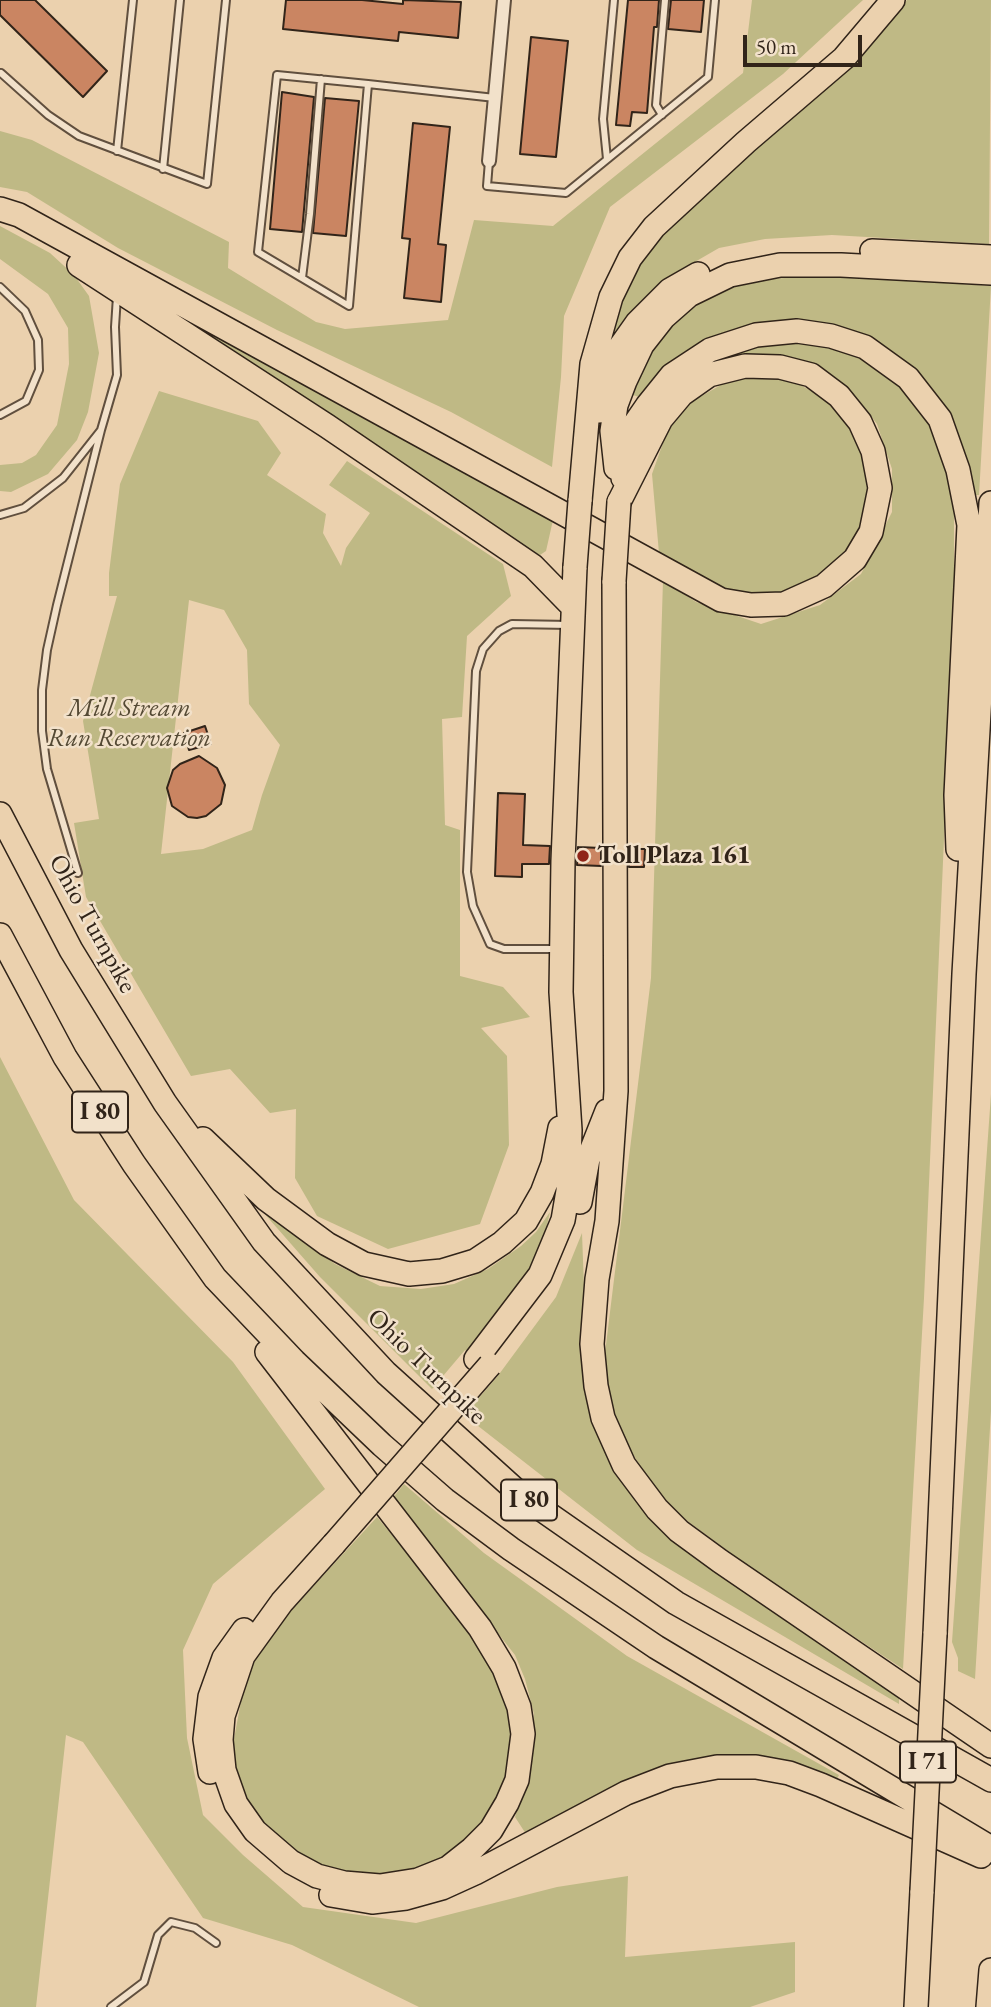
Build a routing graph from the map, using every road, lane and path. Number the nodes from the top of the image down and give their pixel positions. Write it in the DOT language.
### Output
graph roads {
  1 [pos="133,0"];
  2 [pos="180,0"];
  3 [pos="226,0"];
  4 [pos="504,0"];
  5 [pos="614,0"];
  6 [pos="665,0"];
  7 [pos="715,0"];
  8 [pos="893,0"];
  9 [pos="1,73"];
  10 [pos="321,79"];
  11 [pos="368,84"];
  12 [pos="495,98"];
  13 [pos="662,115"];
  14 [pos="117,152"];
  15 [pos="607,159"];
  16 [pos="489,161"];
  17 [pos="163,169"];
  18 [pos="0,209"];
  19 [pos="0,221"];
  20 [pos="991,257"];
  21 [pos="930,261"];
  22 [pos="991,273"];
  23 [pos="302,278"];
  24 [pos="122,283"];
  25 [pos="0,287"];
  26 [pos="0,415"];
  27 [pos="101,430"];
  28 [pos="584,465"];
  29 [pos="619,502"];
  30 [pos="991,503"];
  31 [pos="0,515"];
  32 [pos="572,615"];
  33 [pos="0,814"];
  34 [pos="78,873"];
  35 [pos="0,935"];
  36 [pos="562,949"];
  37 [pos="964,974"];
  38 [pos="615,1091"];
  39 [pos="567,1098"];
  40 [pos="165,1103"];
  41 [pos="215,1278"];
  42 [pos="483,1362"];
  43 [pos="330,1539"];
  44 [pos="991,1746"];
  45 [pos="991,1780"];
  46 [pos="991,1848"];
  47 [pos="991,1860"];
  48 [pos="216,1943"];
  49 [pos="991,1970"];
  50 [pos="111,2007"];
  51 [pos="916,2007"];
  52 [pos="988,2007"];
  1 -- 14 [label="lane"];
  2 -- 17 [label="lane"];
  3 -- 17 [label="lane"];
  4 -- 12 [label="street"];
  5 -- 15 [label="lane"];
  6 -- 13 [label="lane"];
  7 -- 13 [label="lane"];
  8 -- 28 [label="highway"];
  9 -- 14 [label="lane"];
  10 -- 11 [label="lane"];
  10 -- 23 [label="lane"];
  10 -- 23 [label="lane"];
  11 -- 12 [label="lane"];
  11 -- 23 [label="lane"];
  12 -- 16 [label="street"];
  13 -- 15 [label="lane"];
  14 -- 17 [label="lane"];
  15 -- 16 [label="lane"];
  18 -- 24 [label="highway"];
  19 -- 24 [label="highway"];
  20 -- 21 [label="highway"];
  21 -- 22 [label="highway"];
  21 -- 28 [label="highway"];
  21 -- 29 [label="highway"];
  24 -- 27 [label="lane"];
  24 -- 29 [label="highway"];
  24 -- 32 [label="highway"];
  25 -- 26 [label="lane"];
  27 -- 31 [label="lane"];
  27 -- 34 [label="lane"];
  28 -- 32 [label="highway, bridge"];
  29 -- 37 [label="highway"];
  29 -- 38 [label="highway, bridge"];
  30 -- 37 [label="highway, I 71"];
  32 -- 36 [label="highway"];
  32 -- 36 [label="lane"];
  33 -- 40 [label="highway, Ohio Turnpike / I 80"];
  35 -- 41 [label="highway, I 80"];
  36 -- 39 [label="highway"];
  37 -- 51 [label="highway, I 71, bridge"];
  38 -- 42 [label="highway"];
  38 -- 44 [label="highway"];
  39 -- 40 [label="highway"];
  39 -- 42 [label="highway"];
  40 -- 45 [label="highway, Ohio Turnpike / I 80"];
  41 -- 43 [label="highway"];
  41 -- 46 [label="highway, I 80"];
  42 -- 43 [label="highway, bridge"];
  43 -- 47 [label="highway"];
  48 -- 50 [label="lane"];
  49 -- 52 [label="highway"];
}
